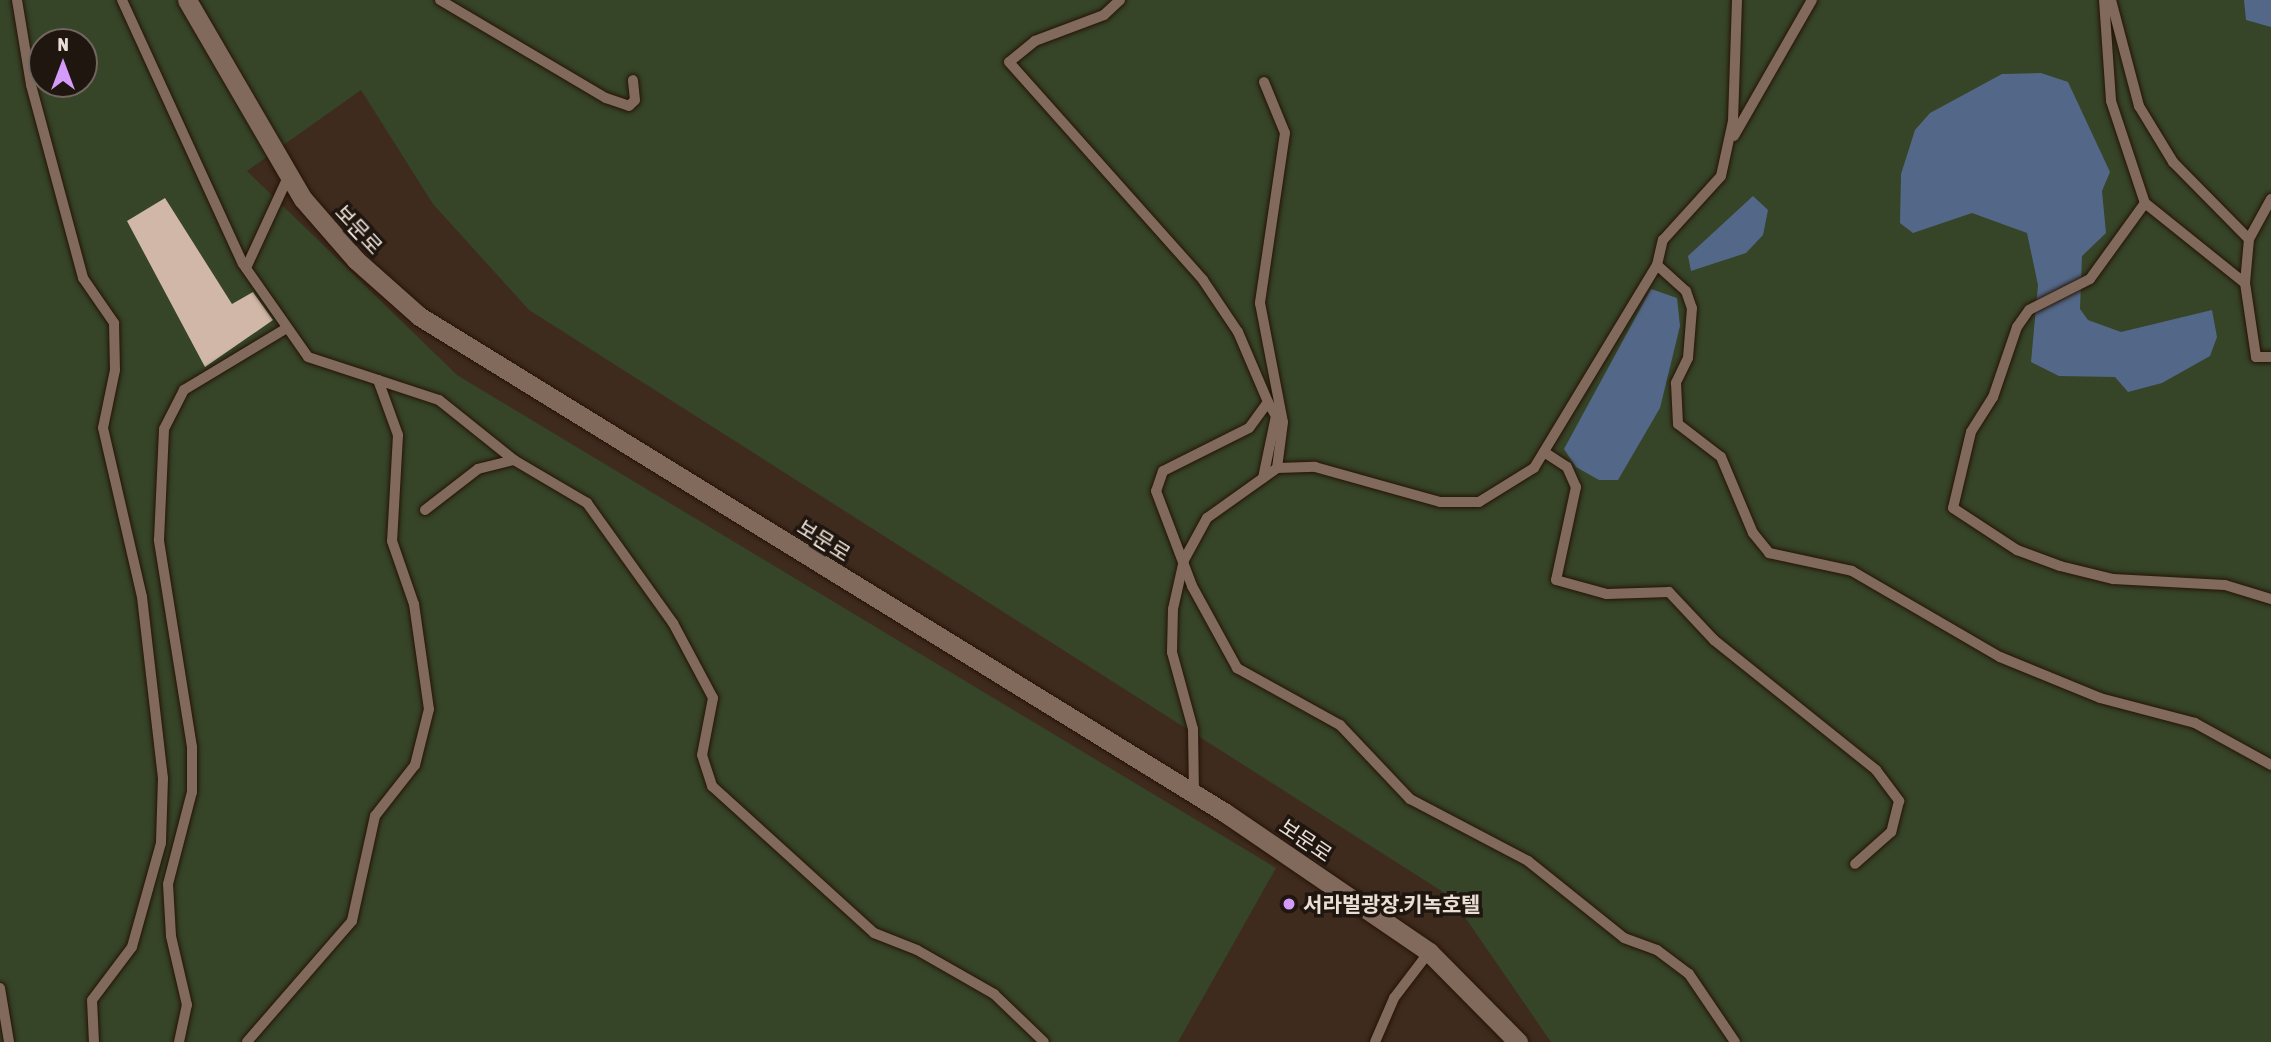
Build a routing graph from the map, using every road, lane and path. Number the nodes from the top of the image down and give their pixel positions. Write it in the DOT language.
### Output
graph roads {
  1 [pos="16,0"];
  2 [pos="122,0"];
  3 [pos="187,0"];
  4 [pos="440,0"];
  5 [pos="1120,0"];
  6 [pos="1737,0"];
  7 [pos="1812,0"];
  8 [pos="2104,0"];
  9 [pos="2111,0"];
  10 [pos="633,80"];
  11 [pos="1264,82"];
  12 [pos="1731,142"];
  13 [pos="289,175"];
  14 [pos="2271,199"];
  15 [pos="2145,203"];
  16 [pos="2249,239"];
  17 [pos="1657,265"];
  18 [pos="246,268"];
  19 [pos="2245,283"];
  20 [pos="285,329"];
  21 [pos="2271,357"];
  22 [pos="378,380"];
  23 [pos="1268,402"];
  24 [pos="1544,452"];
  25 [pos="514,460"];
  26 [pos="1277,468"];
  27 [pos="1262,478"];
  28 [pos="425,510"];
  29 [pos="1184,561"];
  30 [pos="2271,598"];
  31 [pos="2271,765"];
  32 [pos="1194,794"];
  33 [pos="1855,864"];
  34 [pos="1429,952"];
  35 [pos="0,988"];
  36 [pos="9,1042"];
  37 [pos="94,1042"];
  38 [pos="179,1042"];
  39 [pos="247,1042"];
  40 [pos="1044,1042"];
  41 [pos="1375,1042"];
  42 [pos="1518,1042"];
  43 [pos="1735,1042"];
  1 -- 37 [label="lane"];
  2 -- 18 [label="lane"];
  3 -- 13 [label="street, 보문로"];
  4 -- 10 [label="lane"];
  5 -- 23 [label="lane"];
  6 -- 12 [label="lane"];
  7 -- 12 [label="lane"];
  8 -- 15 [label="lane"];
  9 -- 16 [label="lane"];
  11 -- 26 [label="lane"];
  12 -- 17 [label="lane"];
  13 -- 18 [label="lane"];
  13 -- 32 [label="street, 보문로"];
  14 -- 16 [label="lane"];
  15 -- 19 [label="lane"];
  15 -- 30 [label="lane"];
  16 -- 19 [label="lane"];
  17 -- 24 [label="lane"];
  17 -- 31 [label="lane"];
  18 -- 20 [label="lane"];
  19 -- 21 [label="lane"];
  20 -- 22 [label="lane"];
  20 -- 38 [label="lane"];
  22 -- 25 [label="lane"];
  22 -- 39 [label="lane"];
  23 -- 27 [label="lane"];
  23 -- 29 [label="lane"];
  24 -- 26 [label="lane"];
  24 -- 33 [label="lane"];
  25 -- 28 [label="lane"];
  25 -- 40 [label="lane"];
  26 -- 27 [label="lane"];
  27 -- 29 [label="lane"];
  29 -- 32 [label="lane"];
  29 -- 43 [label="lane"];
  32 -- 34 [label="street, 보문로"];
  34 -- 41 [label="lane"];
  34 -- 42 [label="street, 보문로"];
  35 -- 36 [label="lane"];
}
